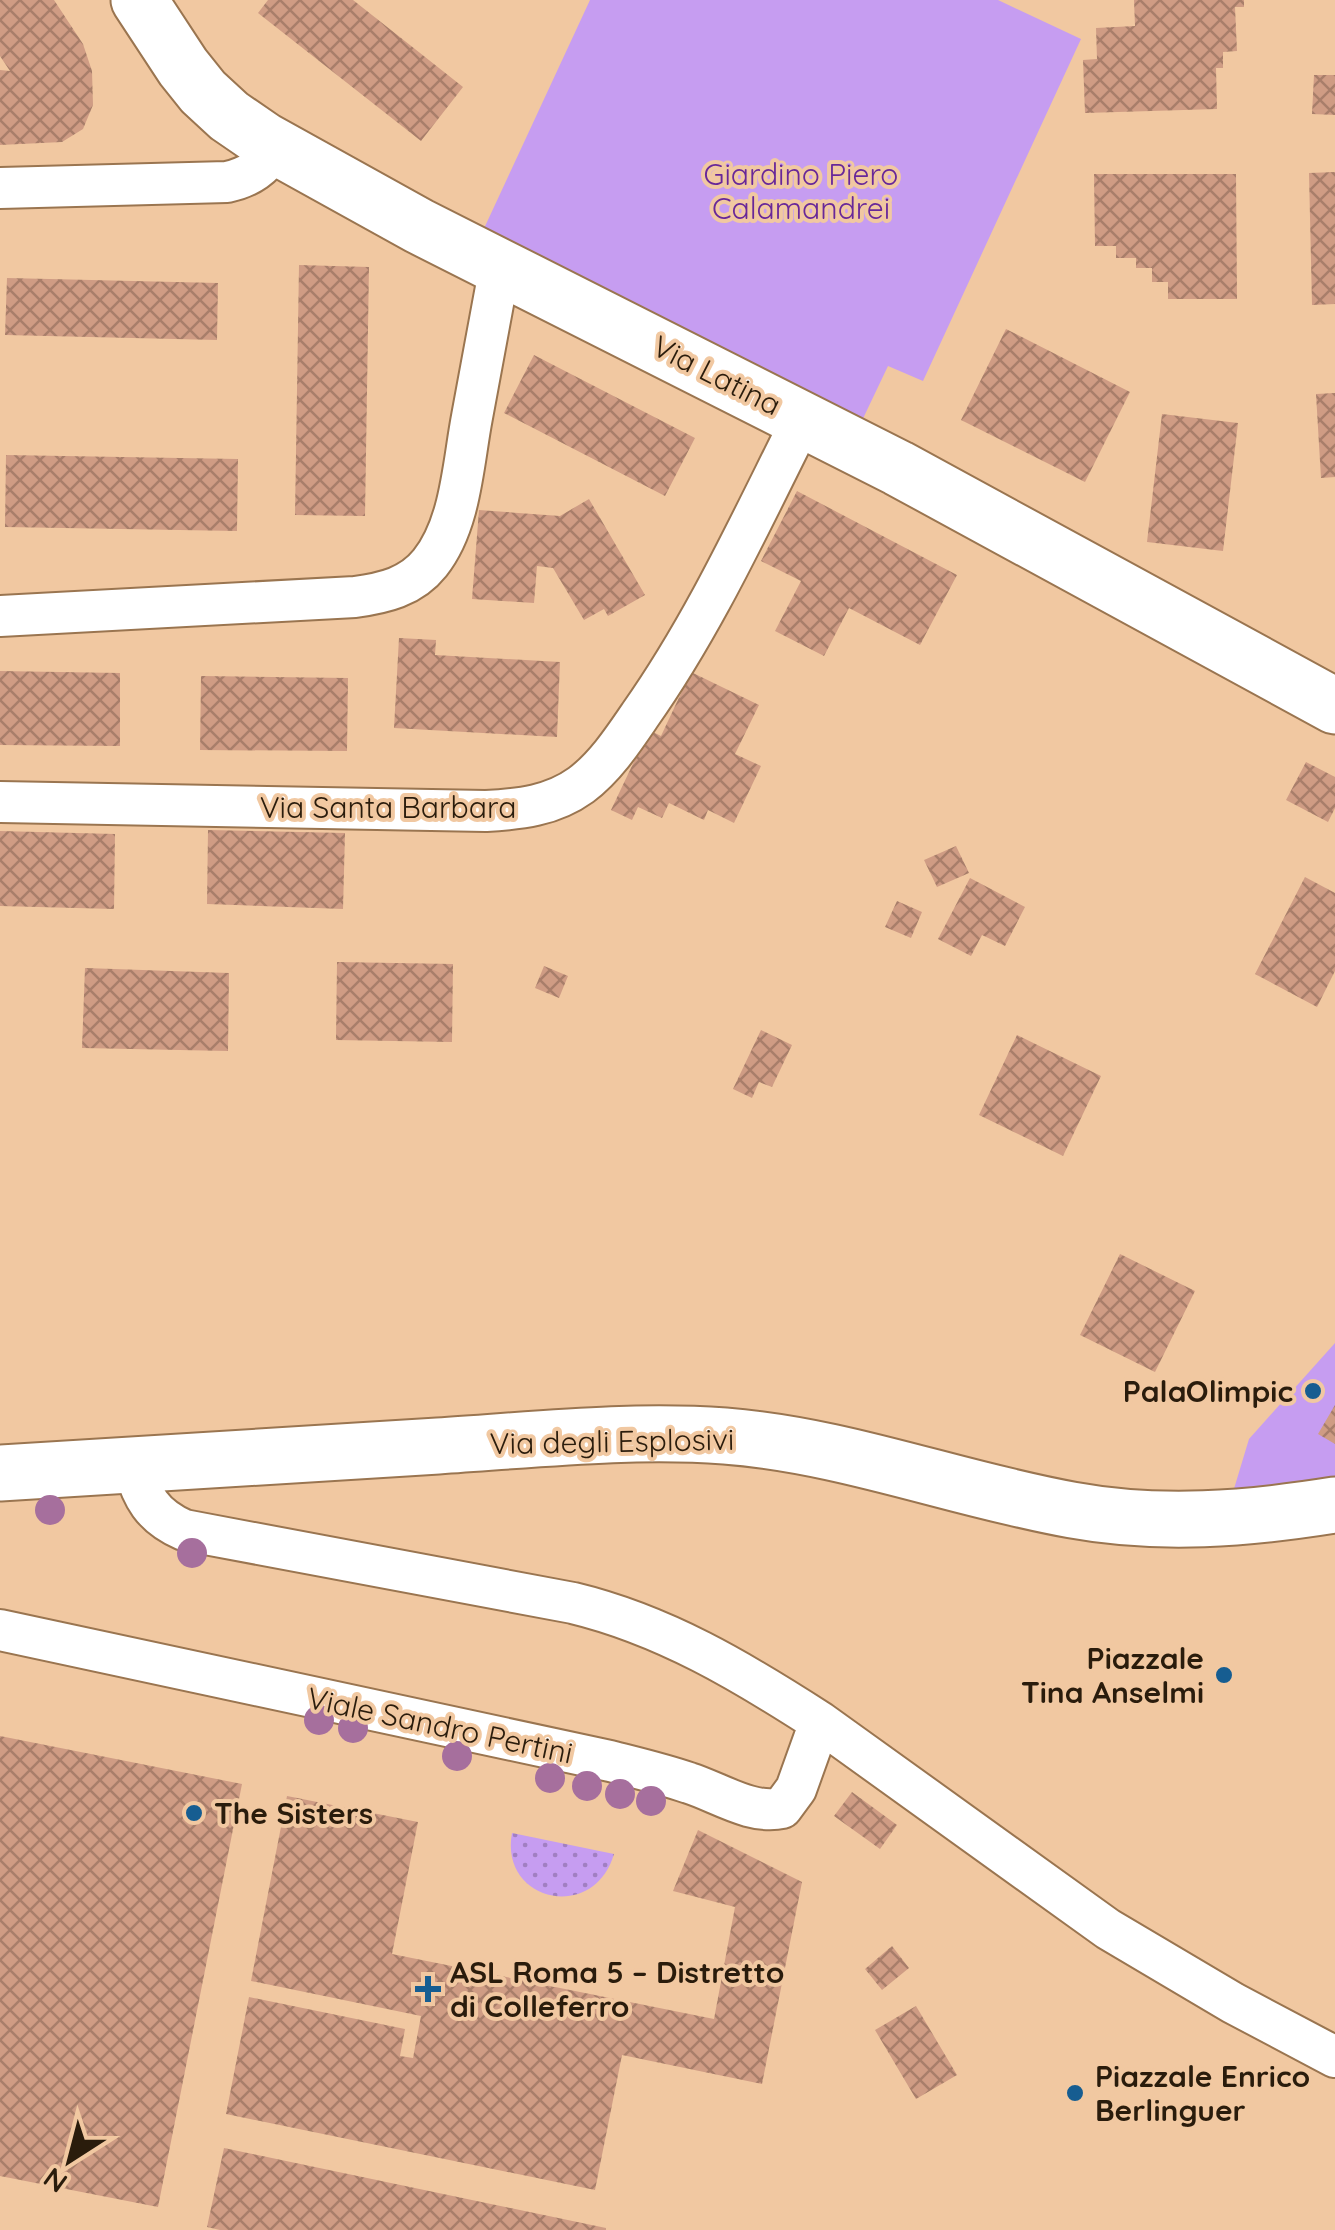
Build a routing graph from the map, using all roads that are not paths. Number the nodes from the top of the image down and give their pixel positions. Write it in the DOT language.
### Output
graph roads {
  1 [pos="139,0"];
  2 [pos="276,148"];
  3 [pos="0,188"];
  4 [pos="500,266"];
  5 [pos="803,418"];
  6 [pos="0,616"];
  7 [pos="1335,706"];
  8 [pos="0,802"];
  9 [pos="134,1465"];
  10 [pos="0,1473"];
  11 [pos="1335,1505"];
  12 [pos="0,1630"];
  13 [pos="820,1722"];
  14 [pos="1335,2056"];
  1 -- 2 [label="main road, Via Latina"];
  2 -- 3 [label="street"];
  2 -- 4 [label="main road, Via Latina"];
  4 -- 5 [label="main road, Via Latina"];
  4 -- 6 [label="street"];
  5 -- 7 [label="main road, Via Latina"];
  5 -- 8 [label="street, Via Santa Barbara"];
  9 -- 10 [label="main road, Via degli Esplosivi"];
  9 -- 11 [label="main road, Via degli Esplosivi"];
  9 -- 13 [label="street"];
  12 -- 13 [label="street, Viale Sandro Pertini"];
  13 -- 14 [label="street"];
}
